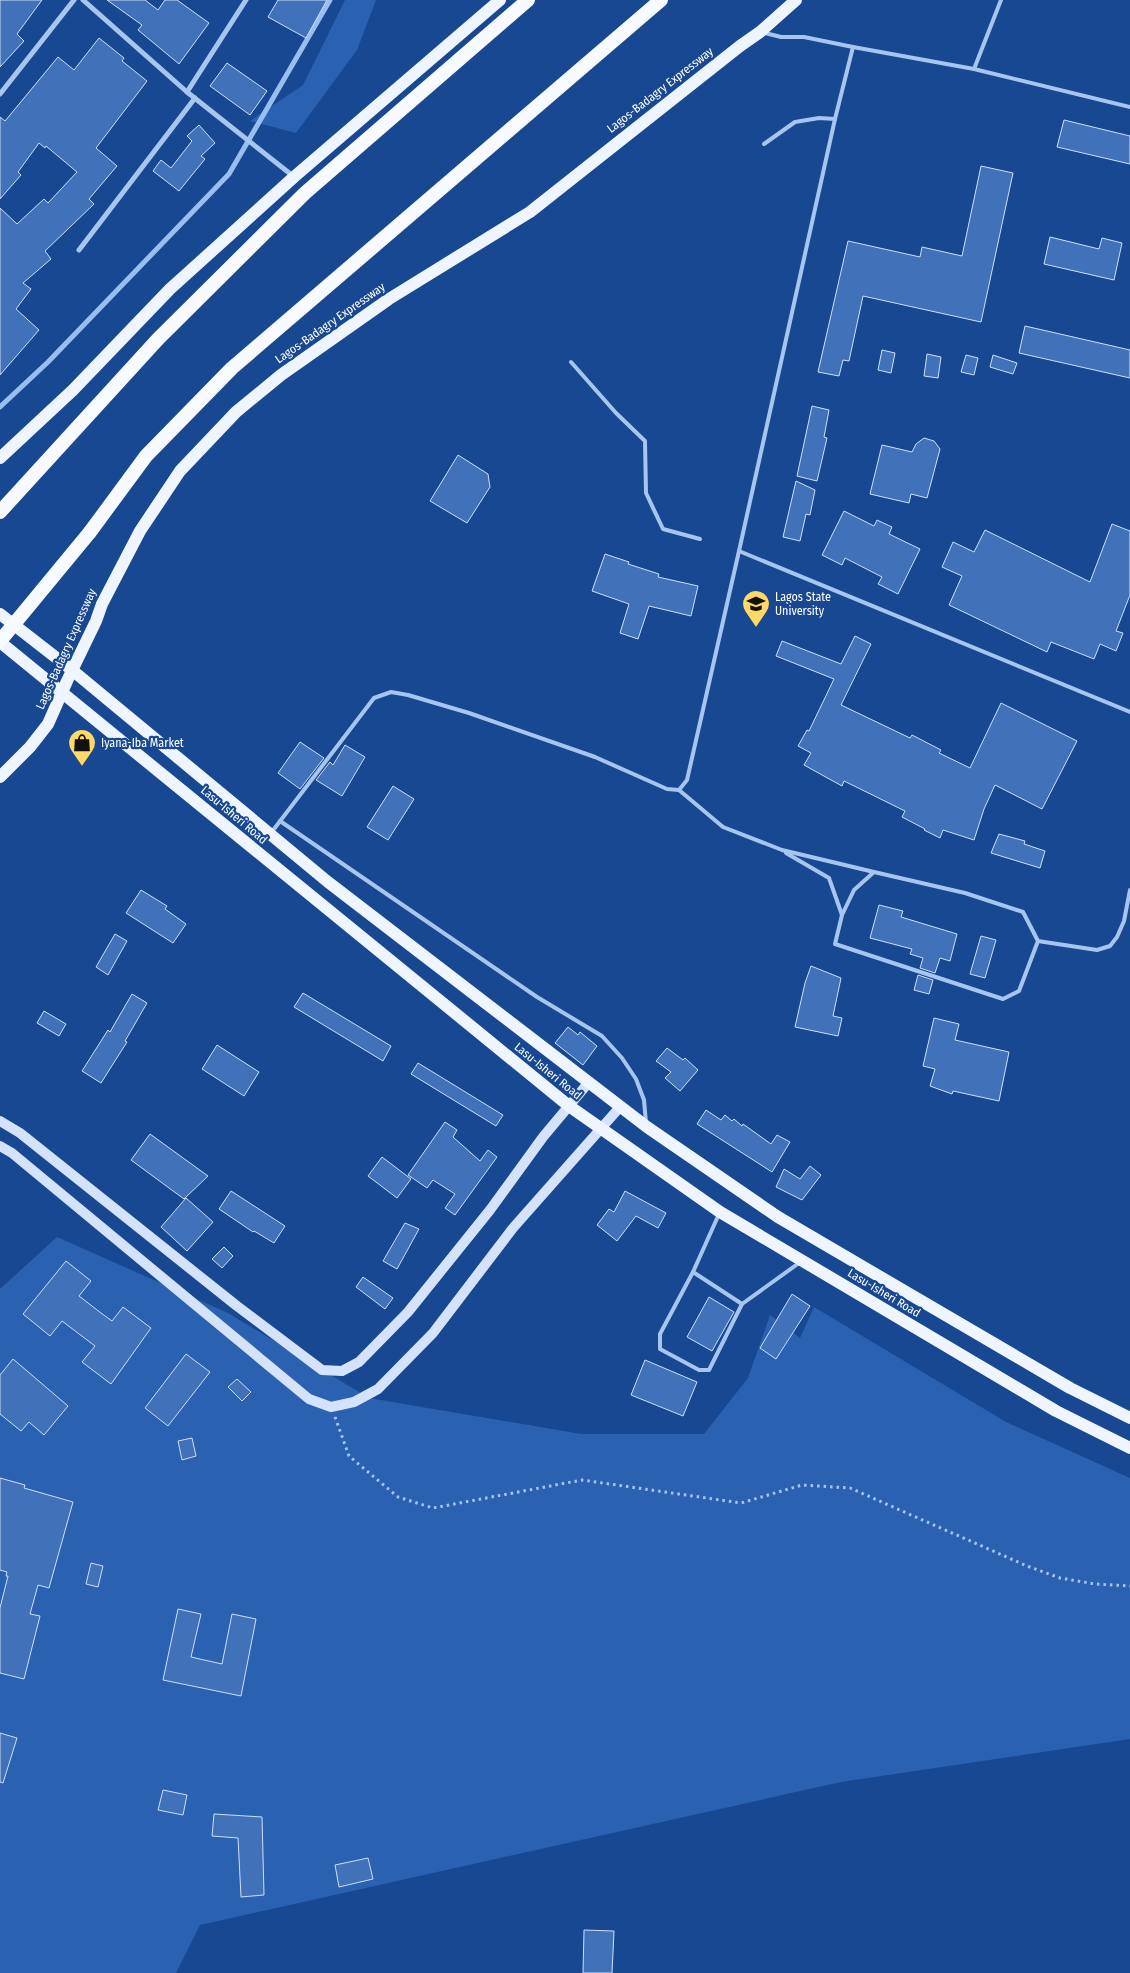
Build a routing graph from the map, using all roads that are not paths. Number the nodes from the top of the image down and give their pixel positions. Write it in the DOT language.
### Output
graph roads {
  1 [pos="74,0"];
  2 [pos="82,0"];
  3 [pos="246,0"];
  4 [pos="500,0"];
  5 [pos="528,0"];
  6 [pos="661,0"];
  7 [pos="796,0"];
  8 [pos="1001,0"];
  9 [pos="760,32"];
  10 [pos="853,47"];
  11 [pos="974,69"];
  12 [pos="187,92"];
  13 [pos="0,94"];
  14 [pos="195,98"];
  15 [pos="1130,107"];
  16 [pos="835,119"];
  17 [pos="764,144"];
  18 [pos="294,177"];
  19 [pos="79,250"];
  20 [pos="571,362"];
  21 [pos="0,458"];
  22 [pos="0,512"];
  23 [pos="700,539"];
  24 [pos="739,551"];
  25 [pos="0,614"];
  26 [pos="0,642"];
  27 [pos="72,670"];
  28 [pos="63,692"];
  29 [pos="1130,712"];
  30 [pos="0,777"];
  31 [pos="679,790"];
  32 [pos="280,822"];
  33 [pos="271,834"];
  34 [pos="782,850"];
  35 [pos="874,872"];
  36 [pos="1130,890"];
  37 [pos="842,916"];
  38 [pos="1038,941"];
  39 [pos="589,1082"];
  40 [pos="570,1106"];
  41 [pos="620,1106"];
  42 [pos="0,1121"];
  43 [pos="647,1127"];
  44 [pos="600,1129"];
  45 [pos="0,1146"];
  46 [pos="720,1212"];
  47 [pos="802,1261"];
  48 [pos="693,1272"];
  49 [pos="742,1304"];
  50 [pos="1130,1418"];
  51 [pos="1130,1448"];
  1 -- 13 [label="street"];
  2 -- 12 [label="street"];
  3 -- 12 [label="street"];
  4 -- 18 [label="main road"];
  5 -- 22 [label="highway"];
  6 -- 26 [label="highway, Lagos-Badagry Expressway, bridge"];
  7 -- 9 [label="main road, Lagos-Badagry Expressway"];
  8 -- 11 [label="lane"];
  9 -- 10 [label="lane"];
  9 -- 27 [label="main road, Lagos-Badagry Expressway"];
  10 -- 11 [label="lane"];
  10 -- 16 [label="lane"];
  11 -- 15 [label="lane"];
  12 -- 14 [label="street"];
  14 -- 18 [label="street"];
  14 -- 19 [label="street"];
  16 -- 17 [label="lane"];
  16 -- 24 [label="lane"];
  18 -- 21 [label="main road"];
  20 -- 23 [label="lane"];
  24 -- 29 [label="lane"];
  24 -- 31 [label="lane"];
  25 -- 27 [label="main road, Lasu-Isheri Road"];
  26 -- 28 [label="main road, Lasu-Isheri Road"];
  27 -- 28 [label="main road, Lagos-Badagry Expressway"];
  27 -- 33 [label="main road, Lasu-Isheri Road"];
  28 -- 30 [label="main road, Lagos-Badagry Expressway"];
  28 -- 40 [label="main road, Lasu-Isheri Road"];
  31 -- 32 [label="lane"];
  31 -- 34 [label="lane"];
  32 -- 33 [label="lane"];
  32 -- 43 [label="lane"];
  33 -- 39 [label="main road, Lasu-Isheri Road"];
  34 -- 35 [label="lane"];
  34 -- 37 [label="lane"];
  35 -- 37 [label="lane"];
  35 -- 38 [label="lane"];
  36 -- 38 [label="lane"];
  37 -- 38 [label="lane"];
  39 -- 40 [label="main road"];
  39 -- 41 [label="main road, Lasu-Isheri Road"];
  40 -- 42 [label="main road"];
  40 -- 44 [label="main road, Lasu-Isheri Road"];
  41 -- 43 [label="main road, Lasu-Isheri Road"];
  41 -- 44 [label="main road"];
  43 -- 50 [label="main road, Lasu-Isheri Road"];
  44 -- 45 [label="main road"];
  44 -- 46 [label="main road, Lasu-Isheri Road"];
  46 -- 47 [label="main road, Lasu-Isheri Road"];
  46 -- 48 [label="lane"];
  47 -- 49 [label="lane"];
  47 -- 51 [label="main road, Lasu-Isheri Road"];
  48 -- 49 [label="lane"];
  48 -- 49 [label="lane"];
}
